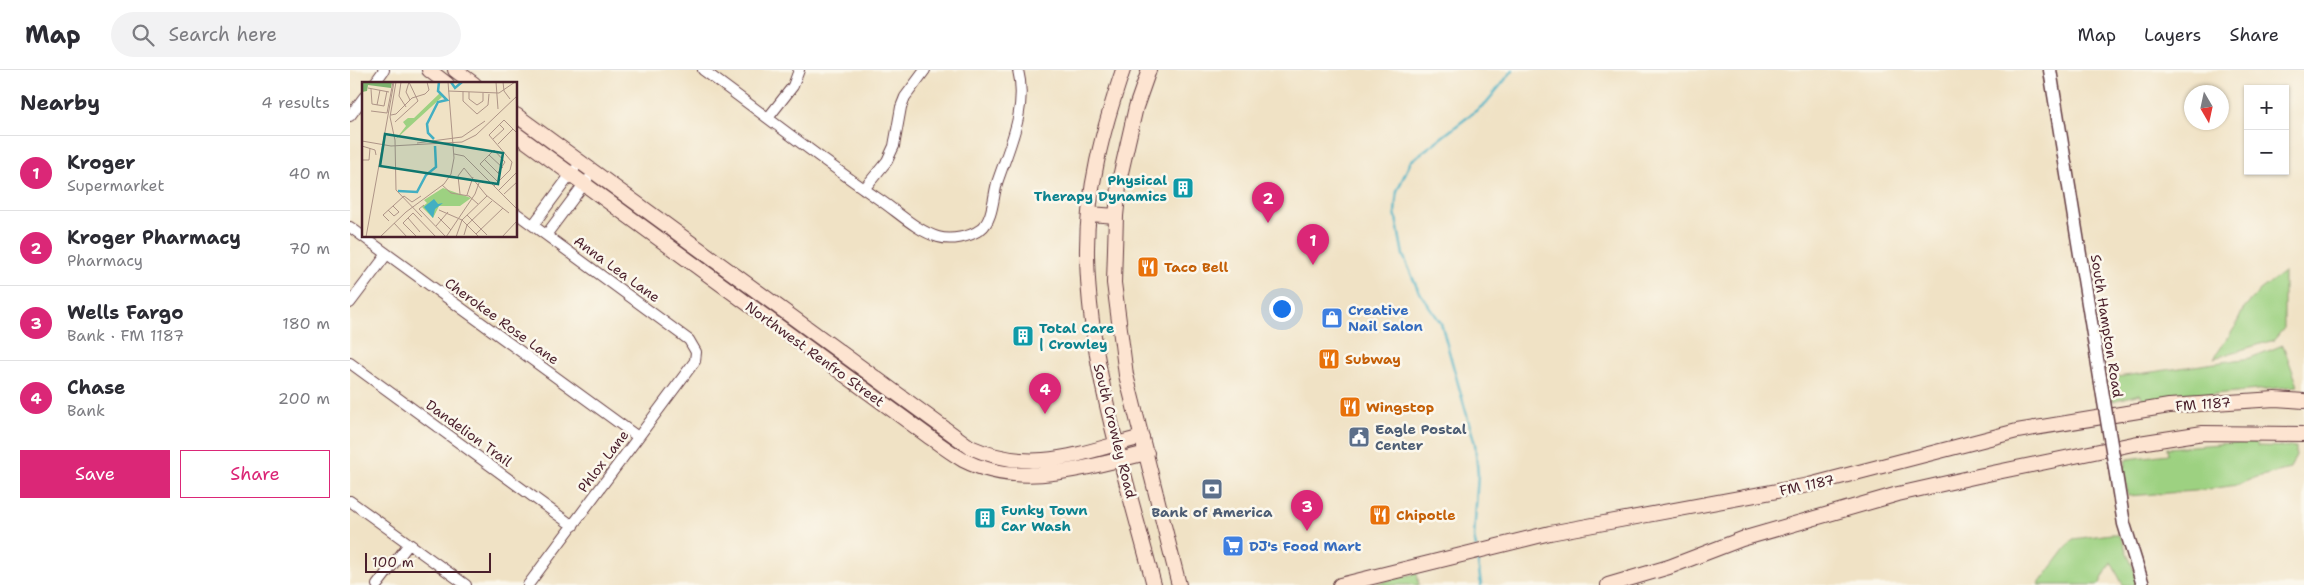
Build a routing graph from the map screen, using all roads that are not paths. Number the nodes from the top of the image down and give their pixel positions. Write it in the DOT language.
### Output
graph roads {
  1 [pos="384,70"];
  2 [pos="429,70"];
  3 [pos="455,70"];
  4 [pos="703,70"];
  5 [pos="799,70"];
  6 [pos="925,70"];
  7 [pos="1018,70"];
  8 [pos="1123,70"];
  9 [pos="1149,70"];
  10 [pos="2050,70"];
  11 [pos="375,82"];
  12 [pos="445,82"];
  13 [pos="471,82"];
  14 [pos="362,100"];
  15 [pos="350,116"];
  16 [pos="518,116"];
  17 [pos="768,118"];
  18 [pos="518,135"];
  19 [pos="580,161"];
  20 [pos="594,171"];
  21 [pos="570,174"];
  22 [pos="584,184"];
  23 [pos="864,189"];
  24 [pos="518,214"];
  25 [pos="1090,214"];
  26 [pos="1116,216"];
  27 [pos="533,225"];
  28 [pos="350,227"];
  29 [pos="546,235"];
  30 [pos="362,236"];
  31 [pos="365,238"];
  32 [pos="387,254"];
  33 [pos="350,303"];
  34 [pos="696,352"];
  35 [pos="350,363"];
  36 [pos="2304,400"];
  37 [pos="2304,434"];
  38 [pos="1142,436"];
  39 [pos="638,437"];
  40 [pos="1116,443"];
  41 [pos="1146,453"];
  42 [pos="1121,459"];
  43 [pos="992,464"];
  44 [pos="350,501"];
  45 [pos="572,526"];
  46 [pos="409,544"];
  47 [pos="1175,571"];
  48 [pos="378,585"];
  49 [pos="466,585"];
  50 [pos="528,585"];
  51 [pos="1154,585"];
  52 [pos="1178,585"];
  53 [pos="1187,585"];
  54 [pos="1340,585"];
  55 [pos="1608,585"];
  56 [pos="2143,585"];
  1 -- 11 [label="street"];
  2 -- 12 [label="main road"];
  3 -- 13 [label="main road"];
  4 -- 17 [label="street"];
  5 -- 17 [label="street"];
  6 -- 23 [label="street"];
  7 -- 23 [label="street"];
  8 -- 25 [label="main road, South Crowley Road"];
  9 -- 26 [label="main road, South Crowley Road"];
  10 -- 56 [label="street, South Hampton Road, bridge"];
  14 -- 15 [label="street"];
  16 -- 19 [label="main road, Northwest Renfro Street"];
  17 -- 23 [label="street"];
  18 -- 21 [label="main road, Northwest Renfro Street"];
  19 -- 20 [label="main road, Northwest Renfro Street"];
  19 -- 21 [label="street"];
  20 -- 22 [label="street"];
  20 -- 43 [label="main road, Northwest Renfro Street"];
  21 -- 22 [label="main road, Northwest Renfro Street"];
  21 -- 27 [label="street"];
  22 -- 29 [label="street"];
  22 -- 43 [label="main road, Northwest Renfro Street"];
  24 -- 27 [label="street, Anna Lea Lane"];
  25 -- 26 [label="main road"];
  25 -- 40 [label="main road, South Crowley Road"];
  26 -- 38 [label="main road, South Crowley Road"];
  27 -- 29 [label="street, Anna Lea Lane"];
  28 -- 30 [label="street, Cherokee Rose Lane"];
  29 -- 34 [label="street, Anna Lea Lane"];
  31 -- 32 [label="street, Cherokee Rose Lane"];
  32 -- 33 [label="street"];
  32 -- 39 [label="street, Cherokee Rose Lane"];
  34 -- 39 [label="street, Phlox Lane"];
  35 -- 45 [label="street, Dandelion Trail"];
  36 -- 54 [label="main road, FM 1187 / FM 1187"];
  37 -- 55 [label="main road, FM 1187 / FM 1187"];
  38 -- 40 [label="main road, Northwest Renfro Street"];
  38 -- 41 [label="main road, South Crowley Road"];
  39 -- 45 [label="street, Phlox Lane"];
  40 -- 42 [label="main road, South Crowley Road"];
  40 -- 43 [label="main road, Northwest Renfro Street"];
  41 -- 42 [label="main road, Northwest Renfro Street"];
  41 -- 47 [label="main road, South Crowley Road"];
  42 -- 43 [label="main road, Northwest Renfro Street"];
  42 -- 51 [label="main road, South Crowley Road"];
  44 -- 46 [label="street"];
  45 -- 50 [label="street, Phlox Lane"];
  46 -- 48 [label="street"];
  46 -- 49 [label="street"];
  47 -- 52 [label="main road, South Crowley Road"];
  47 -- 53 [label="main road"];
}
